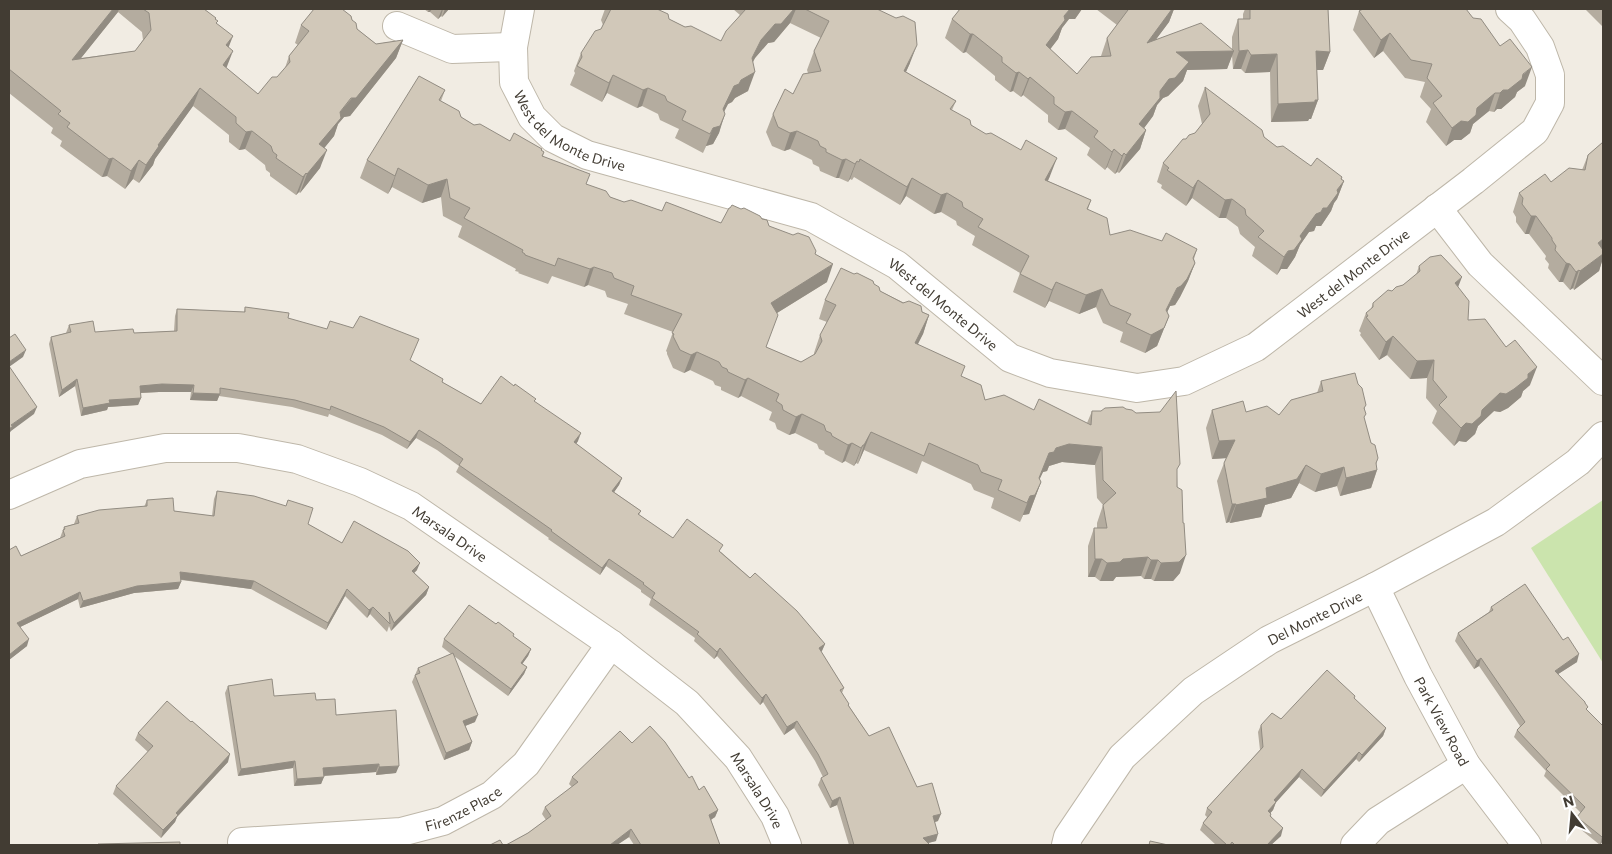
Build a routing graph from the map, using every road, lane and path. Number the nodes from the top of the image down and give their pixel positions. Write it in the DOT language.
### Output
graph roads {
  1 [pos="520,9"];
  2 [pos="1510,9"];
  3 [pos="397,26"];
  4 [pos="513,47"];
  5 [pos="1437,208"];
  6 [pos="1603,381"];
  7 [pos="1603,436"];
  8 [pos="9,495"];
  9 [pos="1376,587"];
  10 [pos="611,644"];
  11 [pos="1466,765"];
  12 [pos="242,842"];
  13 [pos="787,845"];
  14 [pos="1066,845"];
  15 [pos="1356,845"];
  16 [pos="1527,845"];
  1 -- 4 [label="street, West del Monte Drive"];
  2 -- 5 [label="street, West del Monte Drive"];
  3 -- 4 [label="street"];
  4 -- 5 [label="street, West del Monte Drive"];
  5 -- 6 [label="street"];
  7 -- 9 [label="street, Del Monte Drive"];
  8 -- 10 [label="street, Marsala Drive"];
  9 -- 11 [label="street, Park View Road"];
  9 -- 14 [label="street, Del Monte Drive"];
  10 -- 12 [label="street, Firenze Place"];
  10 -- 13 [label="street, Marsala Drive"];
  11 -- 15 [label="street"];
  11 -- 16 [label="street, Park View Road"];
}
